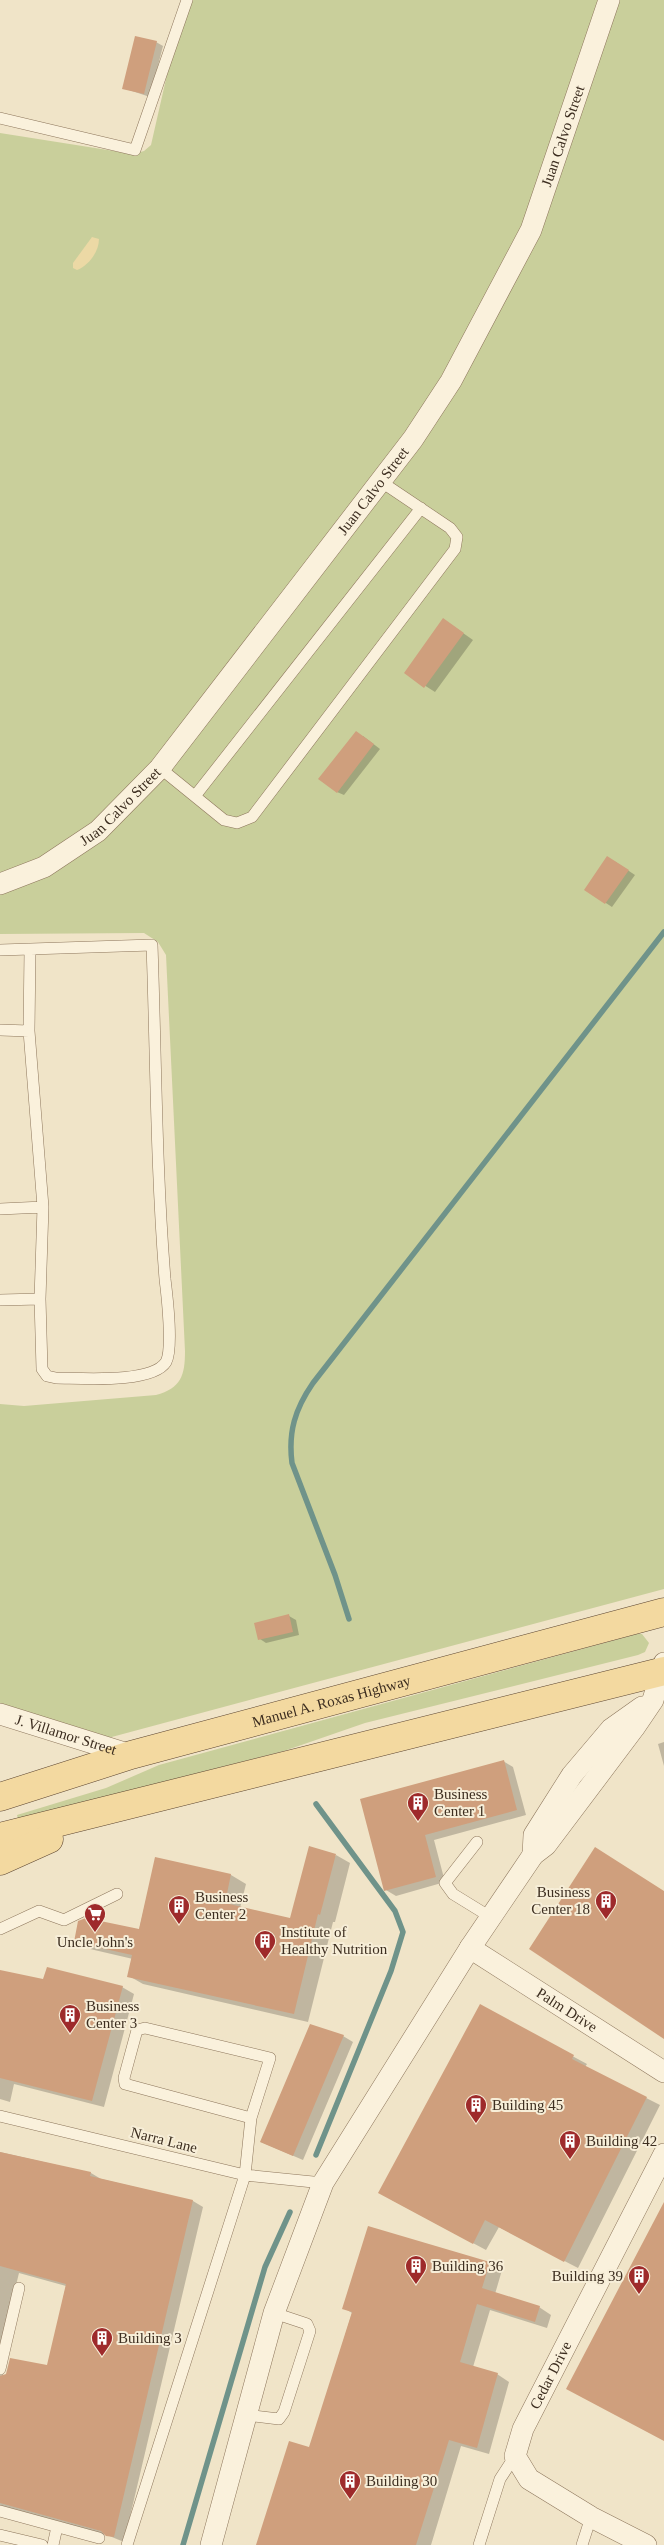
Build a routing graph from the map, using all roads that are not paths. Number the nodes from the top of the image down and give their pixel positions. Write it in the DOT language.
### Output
graph roads {
  1 [pos="186,0"];
  2 [pos="609,0"];
  3 [pos="0,118"];
  4 [pos="380,481"];
  5 [pos="420,508"];
  6 [pos="160,768"];
  7 [pos="196,796"];
  8 [pos="0,884"];
  9 [pos="0,950"];
  10 [pos="30,951"];
  11 [pos="0,1030"];
  12 [pos="29,1031"];
  13 [pos="43,1207"];
  14 [pos="0,1209"];
  15 [pos="40,1299"];
  16 [pos="0,1300"];
  17 [pos="664,1612"];
  18 [pos="663,1668"];
  19 [pos="0,1714"];
  20 [pos="131,1755"];
  21 [pos="168,1794"];
  22 [pos="0,1797"];
  23 [pos="0,1837"];
  24 [pos="478,1842"];
  25 [pos="0,1861"];
  26 [pos="117,1894"];
  27 [pos="492,1918"];
  28 [pos="0,1930"];
  29 [pos="470,1948"];
  30 [pos="664,2072"];
  31 [pos="0,2116"];
  32 [pos="251,2118"];
  33 [pos="664,2154"];
  34 [pos="244,2175"];
  35 [pos="324,2183"];
  36 [pos="19,2288"];
  37 [pos="274,2313"];
  38 [pos="0,2369"];
  39 [pos="245,2415"];
  40 [pos="515,2456"];
  41 [pos="0,2511"];
  42 [pos="591,2517"];
  43 [pos="58,2527"];
  44 [pos="0,2535"];
  45 [pos="99,2538"];
  46 [pos="42,2545"];
  47 [pos="53,2545"];
  48 [pos="127,2545"];
  49 [pos="211,2545"];
  50 [pos="480,2545"];
  51 [pos="582,2545"];
  52 [pos="646,2545"];
  1 -- 3 [label="lane"];
  2 -- 4 [label="street, Juan Calvo Street"];
  4 -- 5 [label="lane"];
  4 -- 6 [label="street, Juan Calvo Street"];
  5 -- 7 [label="lane"];
  5 -- 7 [label="lane"];
  6 -- 7 [label="lane"];
  6 -- 8 [label="street, Juan Calvo Street"];
  9 -- 10 [label="lane"];
  10 -- 12 [label="lane"];
  10 -- 15 [label="lane"];
  11 -- 12 [label="lane"];
  12 -- 13 [label="lane"];
  13 -- 14 [label="lane"];
  13 -- 15 [label="lane"];
  15 -- 16 [label="lane"];
  17 -- 20 [label="main road, Manuel A. Roxas Highway"];
  18 -- 21 [label="main road"];
  18 -- 27 [label="street"];
  19 -- 20 [label="street, J. Villamor Street"];
  20 -- 22 [label="main road, Manuel A. Roxas Highway"];
  21 -- 23 [label="main road"];
  21 -- 25 [label="main road"];
  24 -- 27 [label="lane"];
  26 -- 28 [label="lane"];
  27 -- 29 [label="street"];
  29 -- 30 [label="street, Palm Drive"];
  29 -- 35 [label="street"];
  31 -- 34 [label="lane, Narra Lane"];
  32 -- 32 [label="lane"];
  32 -- 34 [label="lane"];
  33 -- 40 [label="street, Cedar Drive"];
  34 -- 35 [label="lane, Narra Lane"];
  34 -- 48 [label="lane"];
  35 -- 37 [label="street"];
  36 -- 38 [label="lane"];
  37 -- 39 [label="street"];
  37 -- 39 [label="lane"];
  39 -- 49 [label="street"];
  40 -- 42 [label="street"];
  40 -- 50 [label="lane"];
  41 -- 43 [label="lane"];
  42 -- 51 [label="lane"];
  42 -- 52 [label="street"];
  43 -- 45 [label="lane"];
  43 -- 47 [label="lane"];
  44 -- 46 [label="lane"];
}
